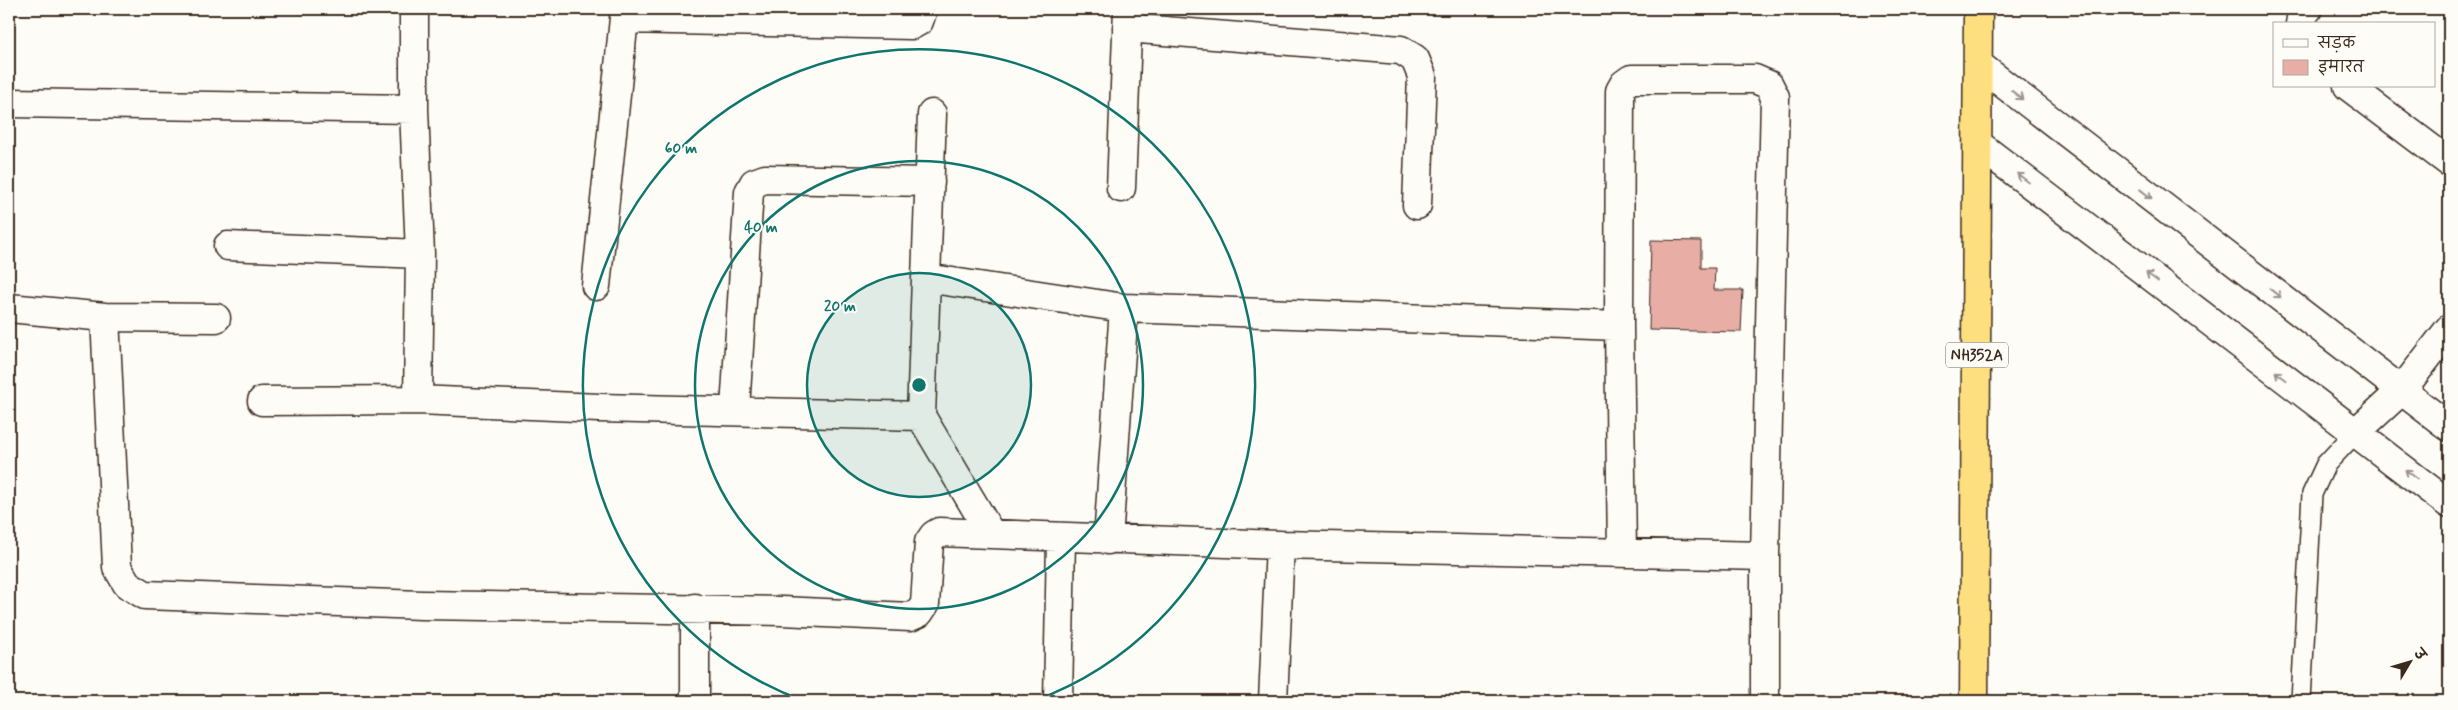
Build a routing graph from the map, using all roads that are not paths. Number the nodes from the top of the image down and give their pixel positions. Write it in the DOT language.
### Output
graph roads {
  1 [pos="414,9"];
  2 [pos="923,9"];
  3 [pos="1978,9"];
  4 [pos="2308,9"];
  5 [pos="625,14"];
  6 [pos="1128,18"];
  7 [pos="2300,22"];
  8 [pos="1979,65"];
  9 [pos="2351,88"];
  10 [pos="9,103"];
  11 [pos="414,109"];
  12 [pos="932,114"];
  13 [pos="1978,144"];
  14 [pos="2449,162"];
  15 [pos="930,182"];
  16 [pos="1121,188"];
  17 [pos="1417,205"];
  18 [pos="228,246"];
  19 [pos="420,254"];
  20 [pos="926,278"];
  21 [pos="596,286"];
  22 [pos="9,308"];
  23 [pos="1124,308"];
  24 [pos="105,317"];
  25 [pos="216,318"];
  26 [pos="1619,326"];
  27 [pos="2449,329"];
  28 [pos="2402,390"];
  29 [pos="418,400"];
  30 [pos="262,401"];
  31 [pos="735,410"];
  32 [pos="921,416"];
  33 [pos="2449,427"];
  34 [pos="2356,432"];
  35 [pos="2449,504"];
  36 [pos="991,534"];
  37 [pos="1061,538"];
  38 [pos="1108,540"];
  39 [pos="1280,545"];
  40 [pos="1622,553"];
  41 [pos="1765,556"];
  42 [pos="695,608"];
  43 [pos="694,701"];
  44 [pos="1058,701"];
  45 [pos="1273,701"];
  46 [pos="1765,701"];
  47 [pos="1974,701"];
  48 [pos="2301,701"];
  1 -- 11 [label="street"];
  2 -- 5 [label="street"];
  3 -- 8 [label="highway, NH352A"];
  4 -- 7 [label="street"];
  5 -- 21 [label="street"];
  6 -- 16 [label="street"];
  6 -- 17 [label="street"];
  8 -- 13 [label="highway, NH352A"];
  8 -- 28 [label="street, one-way"];
  9 -- 14 [label="street"];
  10 -- 11 [label="street"];
  11 -- 19 [label="street"];
  12 -- 15 [label="street"];
  34 -- 13 [label="street, one-way"];
  13 -- 47 [label="highway, NH352A"];
  15 -- 20 [label="street"];
  15 -- 31 [label="street"];
  18 -- 19 [label="street"];
  19 -- 29 [label="street"];
  20 -- 23 [label="street"];
  20 -- 32 [label="street"];
  22 -- 24 [label="street"];
  23 -- 26 [label="street"];
  23 -- 38 [label="street"];
  24 -- 25 [label="street"];
  24 -- 42 [label="street"];
  26 -- 40 [label="street"];
  26 -- 41 [label="street"];
  27 -- 28 [label="street"];
  28 -- 33 [label="street"];
  28 -- 34 [label="street"];
  29 -- 30 [label="street"];
  29 -- 31 [label="street"];
  31 -- 32 [label="street"];
  32 -- 36 [label="street"];
  35 -- 34 [label="street, one-way"];
  34 -- 48 [label="lane"];
  36 -- 37 [label="street"];
  36 -- 42 [label="street"];
  37 -- 38 [label="street"];
  37 -- 44 [label="street"];
  38 -- 39 [label="street"];
  39 -- 40 [label="street"];
  39 -- 45 [label="street"];
  40 -- 41 [label="street"];
  41 -- 46 [label="street"];
  42 -- 43 [label="street"];
}
